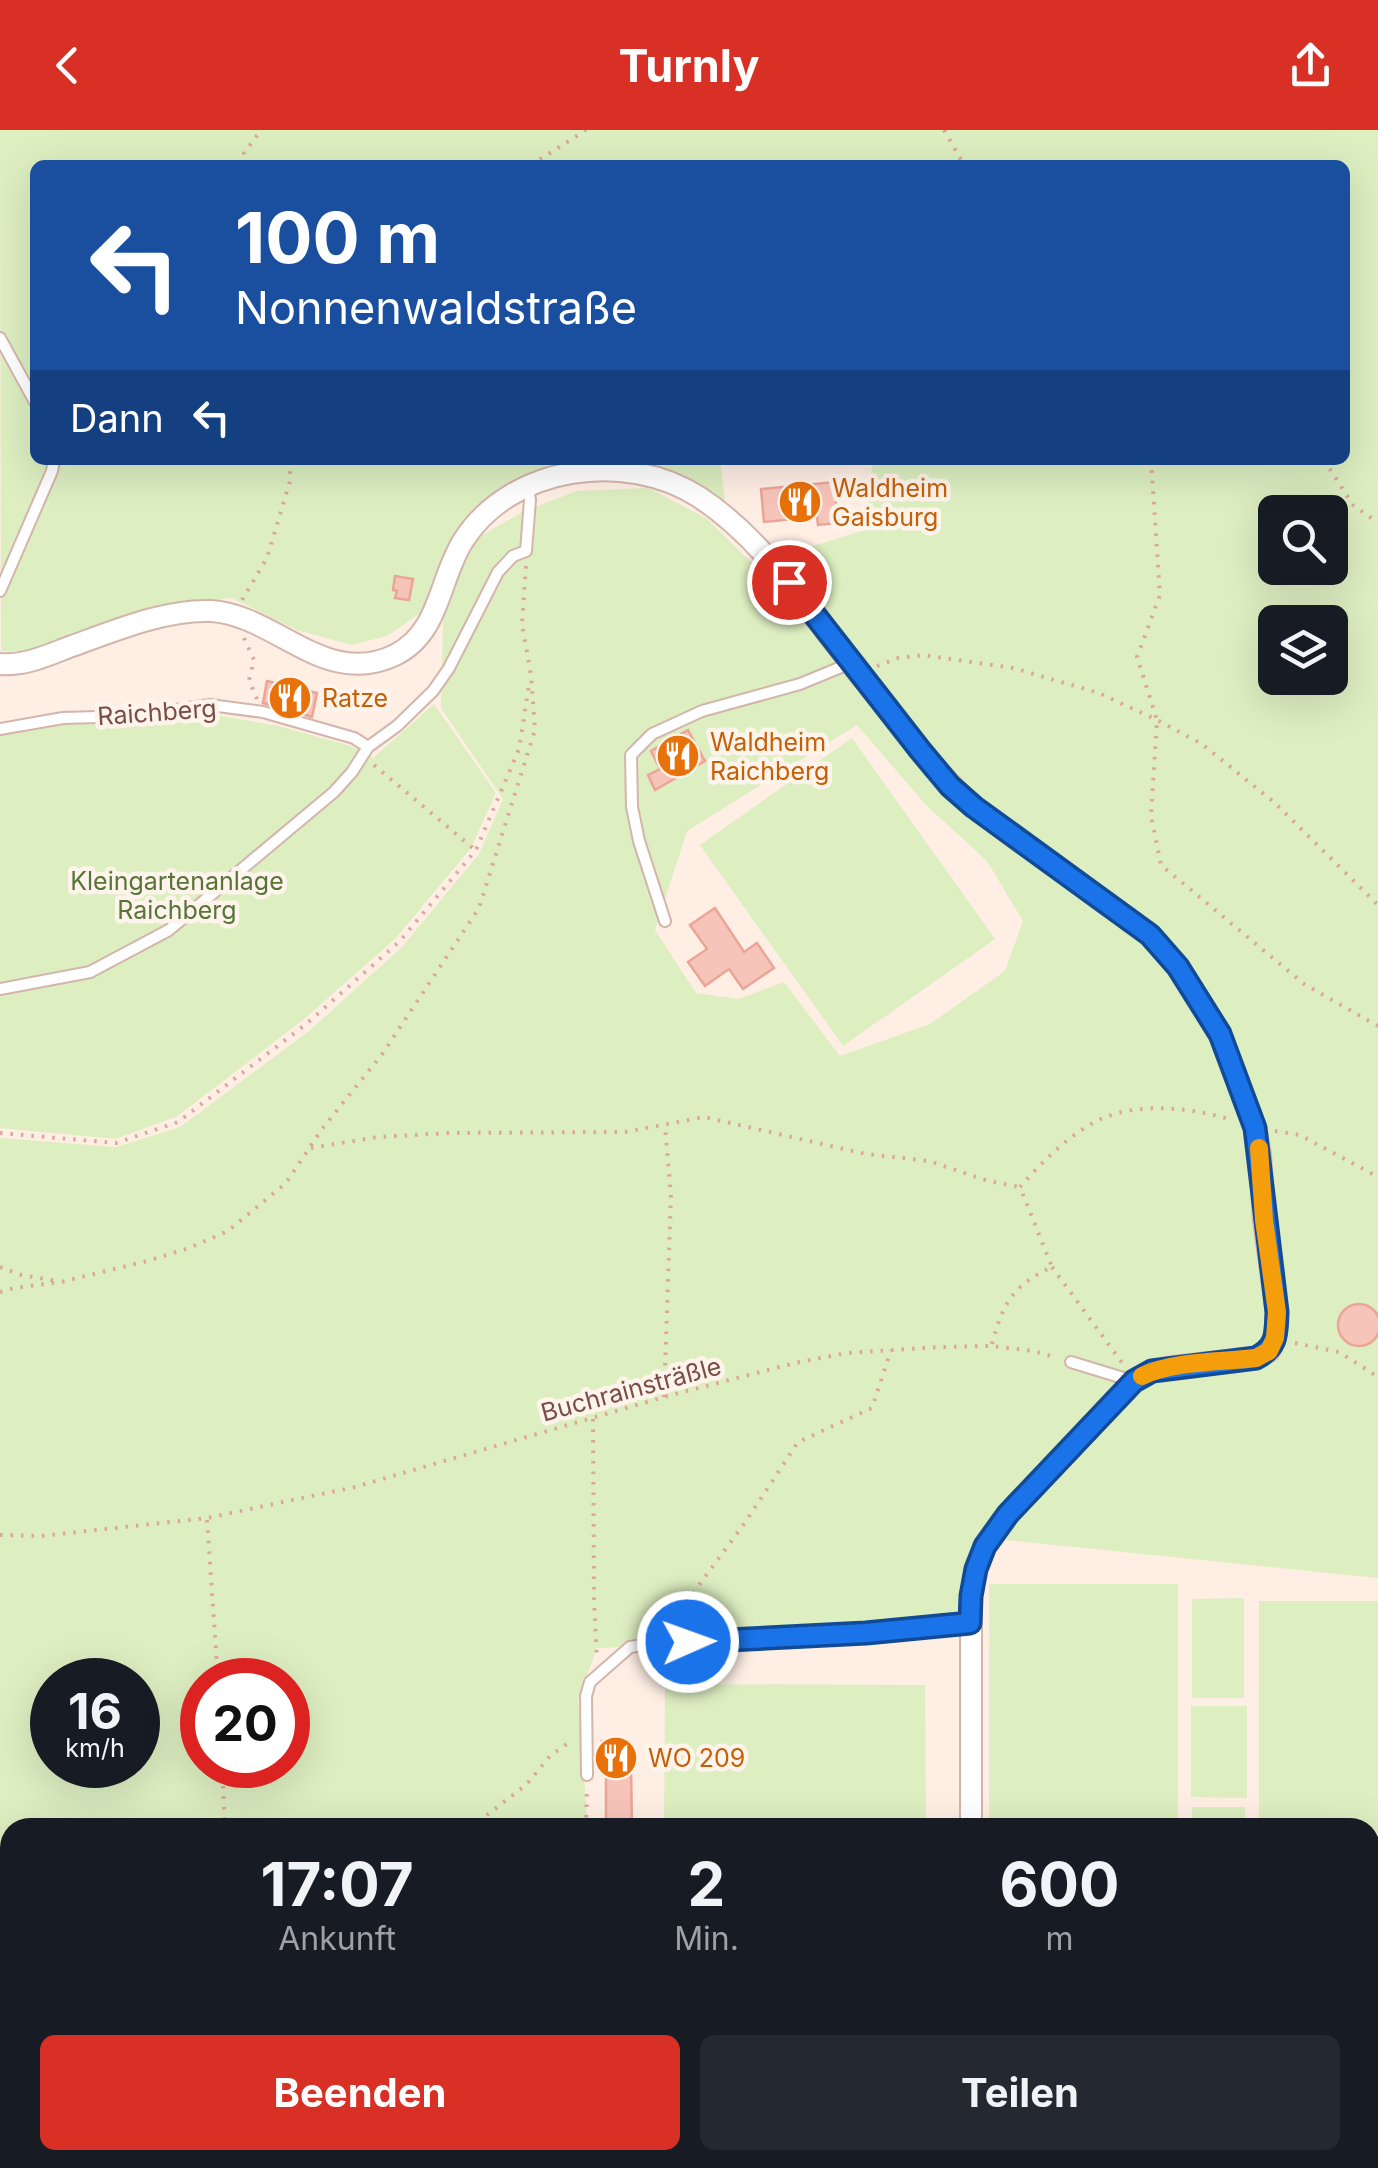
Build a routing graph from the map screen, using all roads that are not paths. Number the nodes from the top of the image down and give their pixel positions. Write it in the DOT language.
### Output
graph roads {
  1 [pos="0,338"];
  2 [pos="30,393"];
  3 [pos="53,465"];
  4 [pos="528,487"];
  5 [pos="0,592"];
  6 [pos="0,664"];
  7 [pos="854,668"];
  8 [pos="0,729"];
  9 [pos="366,751"];
  10 [pos="666,921"];
  11 [pos="0,988"];
  12 [pos="1071,1362"];
  13 [pos="1134,1381"];
  14 [pos="970,1623"];
  15 [pos="587,1775"];
  16 [pos="971,1818"];
  1 -- 2 [label="lane"];
  3 -- 5 [label="lane"];
  4 -- 6 [label="street"];
  4 -- 7 [label="street"];
  4 -- 9 [label="lane"];
  7 -- 10 [label="lane"];
  7 -- 13 [label="street"];
  8 -- 9 [label="lane, Raichberg"];
  9 -- 11 [label="lane"];
  12 -- 13 [label="lane"];
  13 -- 14 [label="street"];
  14 -- 15 [label="lane"];
  14 -- 16 [label="street"];
}
